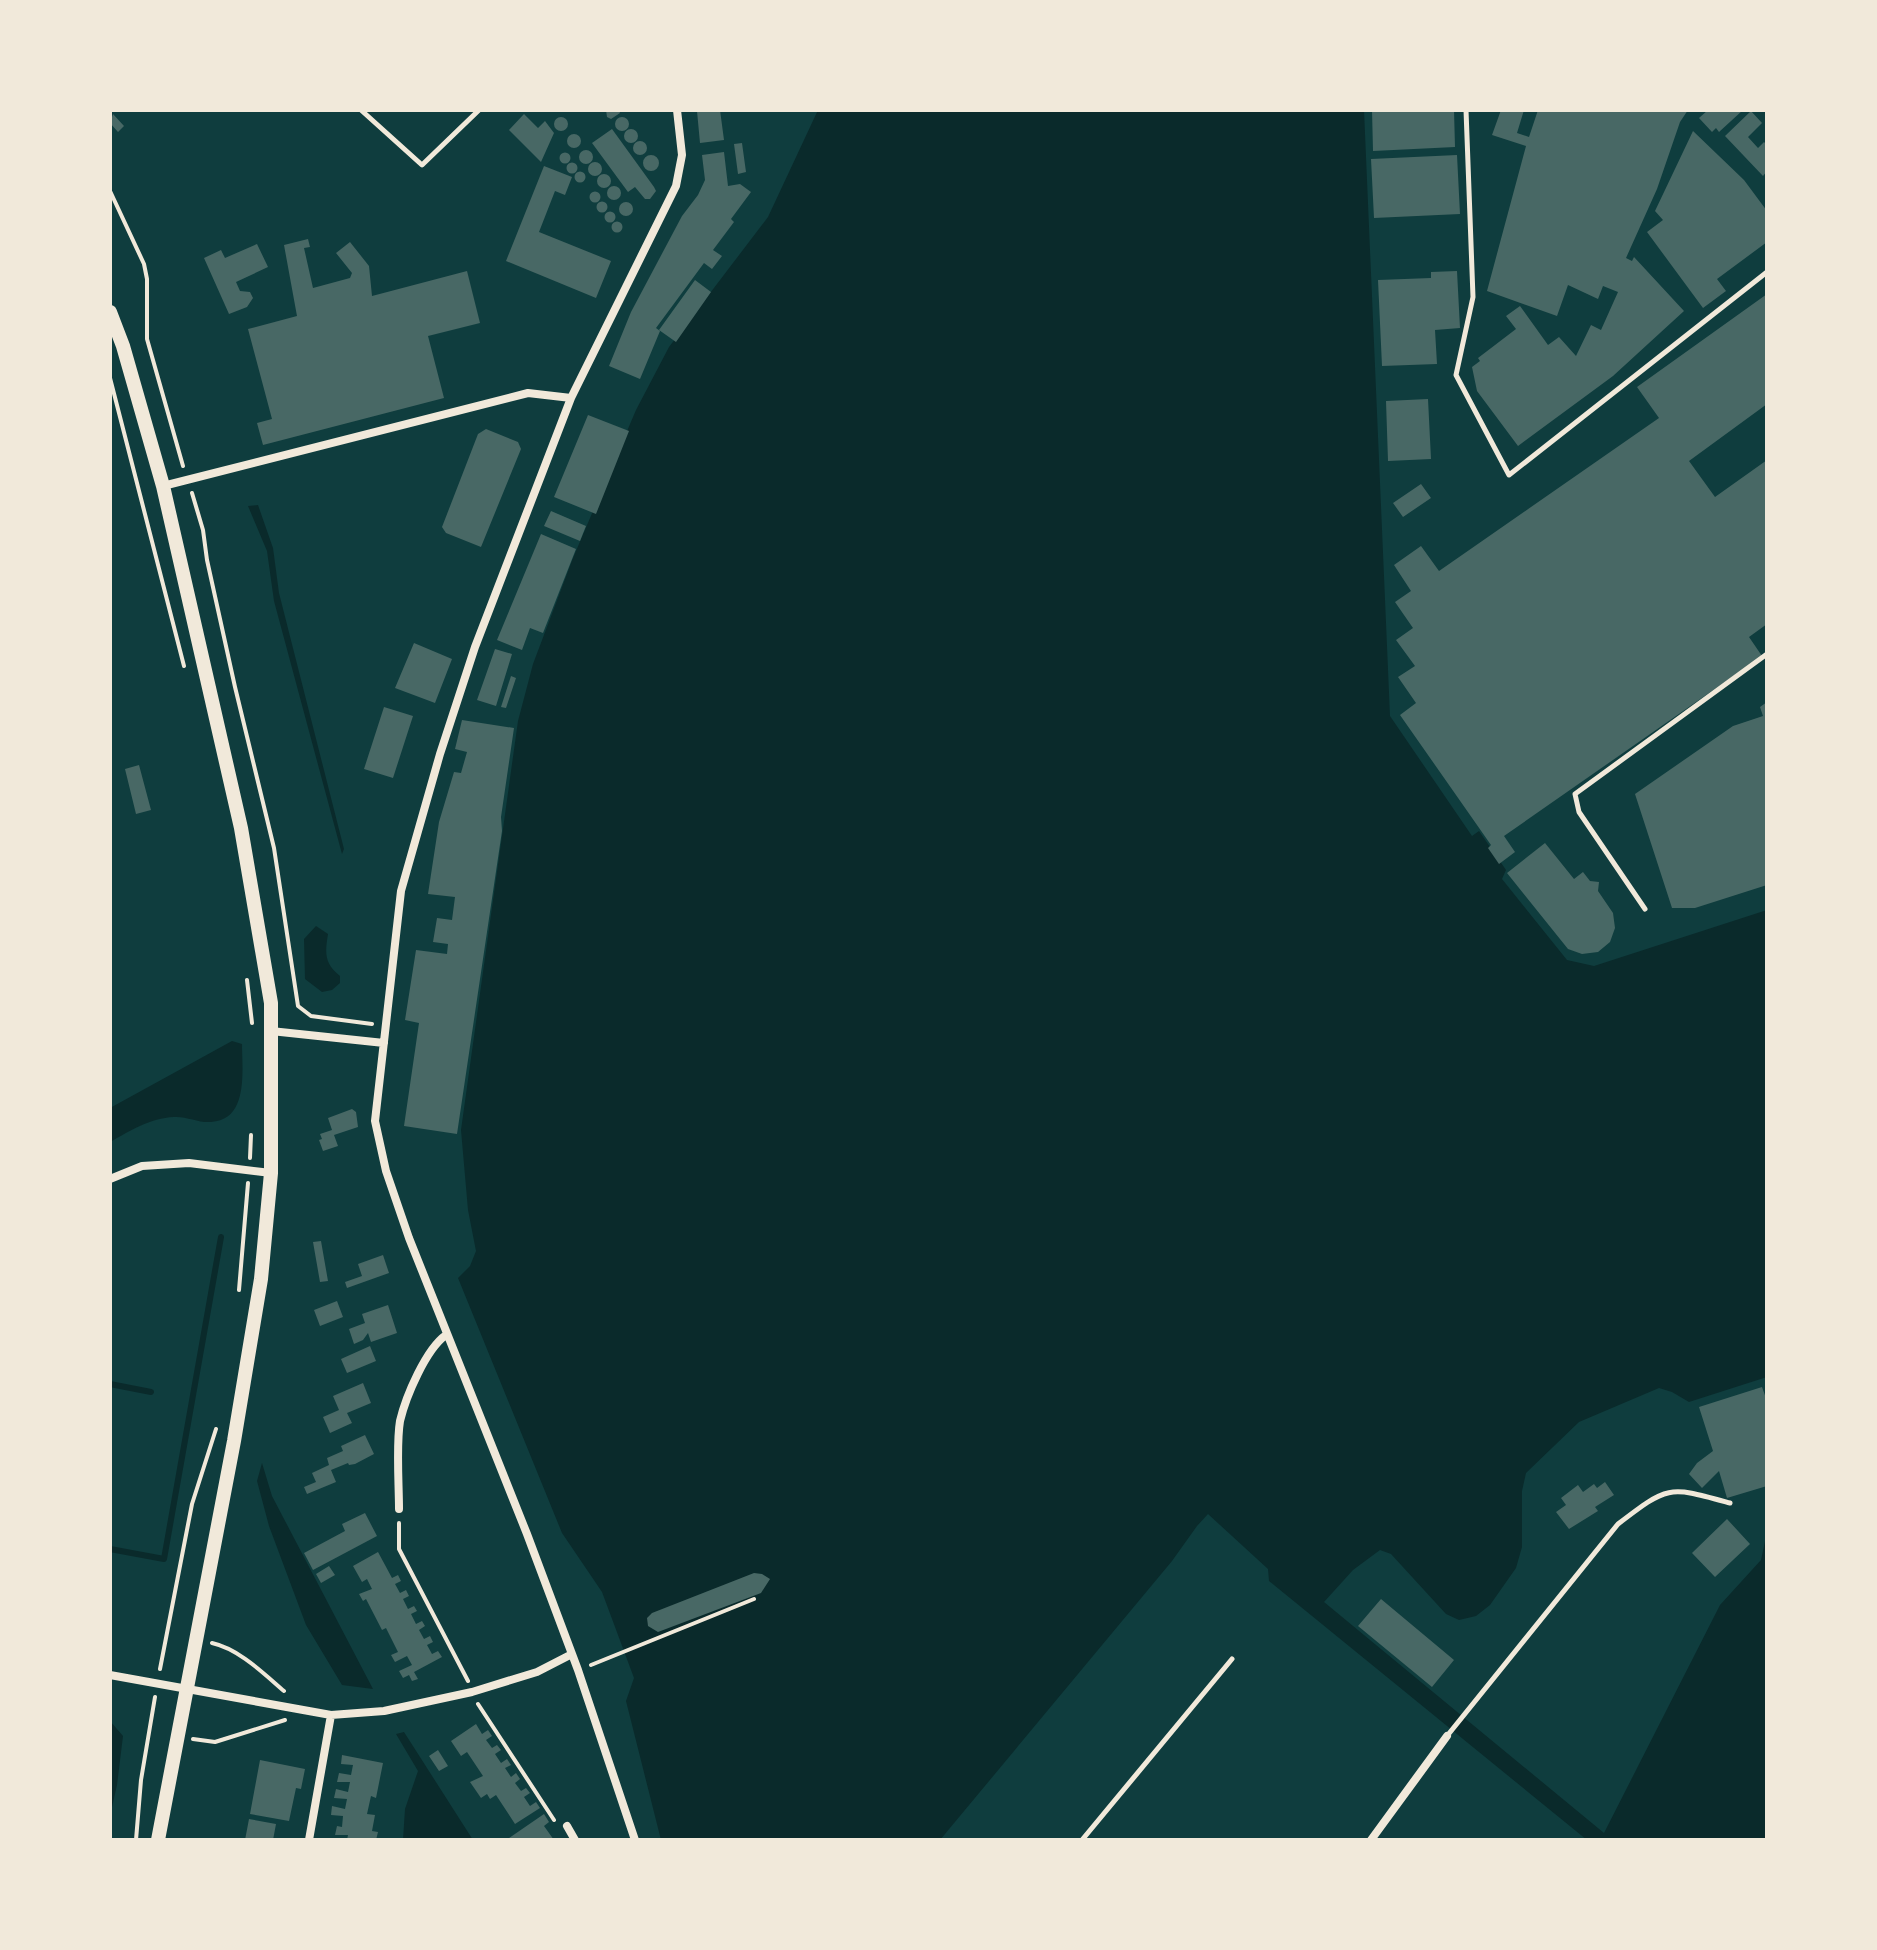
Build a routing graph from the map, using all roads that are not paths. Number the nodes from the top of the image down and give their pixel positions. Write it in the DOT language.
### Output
graph roads {
  1 [pos="361,110"];
  2 [pos="479,110"];
  3 [pos="677,110"];
  4 [pos="1466,110"];
  5 [pos="1767,272"];
  6 [pos="110,312"];
  7 [pos="571,398"];
  8 [pos="163,486"];
  9 [pos="1767,654"];
  10 [pos="1645,909"];
  11 [pos="271,1031"];
  12 [pos="384,1043"];
  13 [pos="271,1173"];
  14 [pos="110,1179"];
  15 [pos="446,1335"];
  16 [pos="1730,1503"];
  17 [pos="399,1509"];
  18 [pos="572,1654"];
  19 [pos="1232,1659"];
  20 [pos="110,1675"];
  21 [pos="186,1690"];
  22 [pos="331,1715"];
  23 [pos="1447,1736"];
  24 [pos="567,1826"];
  25 [pos="158,1840"];
  26 [pos="309,1840"];
  27 [pos="575,1840"];
  28 [pos="635,1840"];
  29 [pos="1082,1840"];
  30 [pos="1371,1840"];
  1 -- 2 [label="lane"];
  3 -- 7 [label="street"];
  4 -- 5 [label="lane"];
  6 -- 8 [label="main road"];
  7 -- 8 [label="street"];
  7 -- 12 [label="street"];
  8 -- 11 [label="main road"];
  9 -- 10 [label="lane"];
  11 -- 12 [label="street"];
  11 -- 13 [label="main road"];
  12 -- 15 [label="street"];
  13 -- 14 [label="street"];
  13 -- 21 [label="main road"];
  15 -- 17 [label="street"];
  15 -- 18 [label="street"];
  16 -- 23 [label="lane"];
  18 -- 22 [label="street"];
  18 -- 28 [label="street"];
  19 -- 29 [label="lane"];
  20 -- 21 [label="street"];
  21 -- 22 [label="street"];
  21 -- 25 [label="main road"];
  22 -- 26 [label="street"];
  23 -- 30 [label="street"];
  24 -- 27 [label="street"];
}
